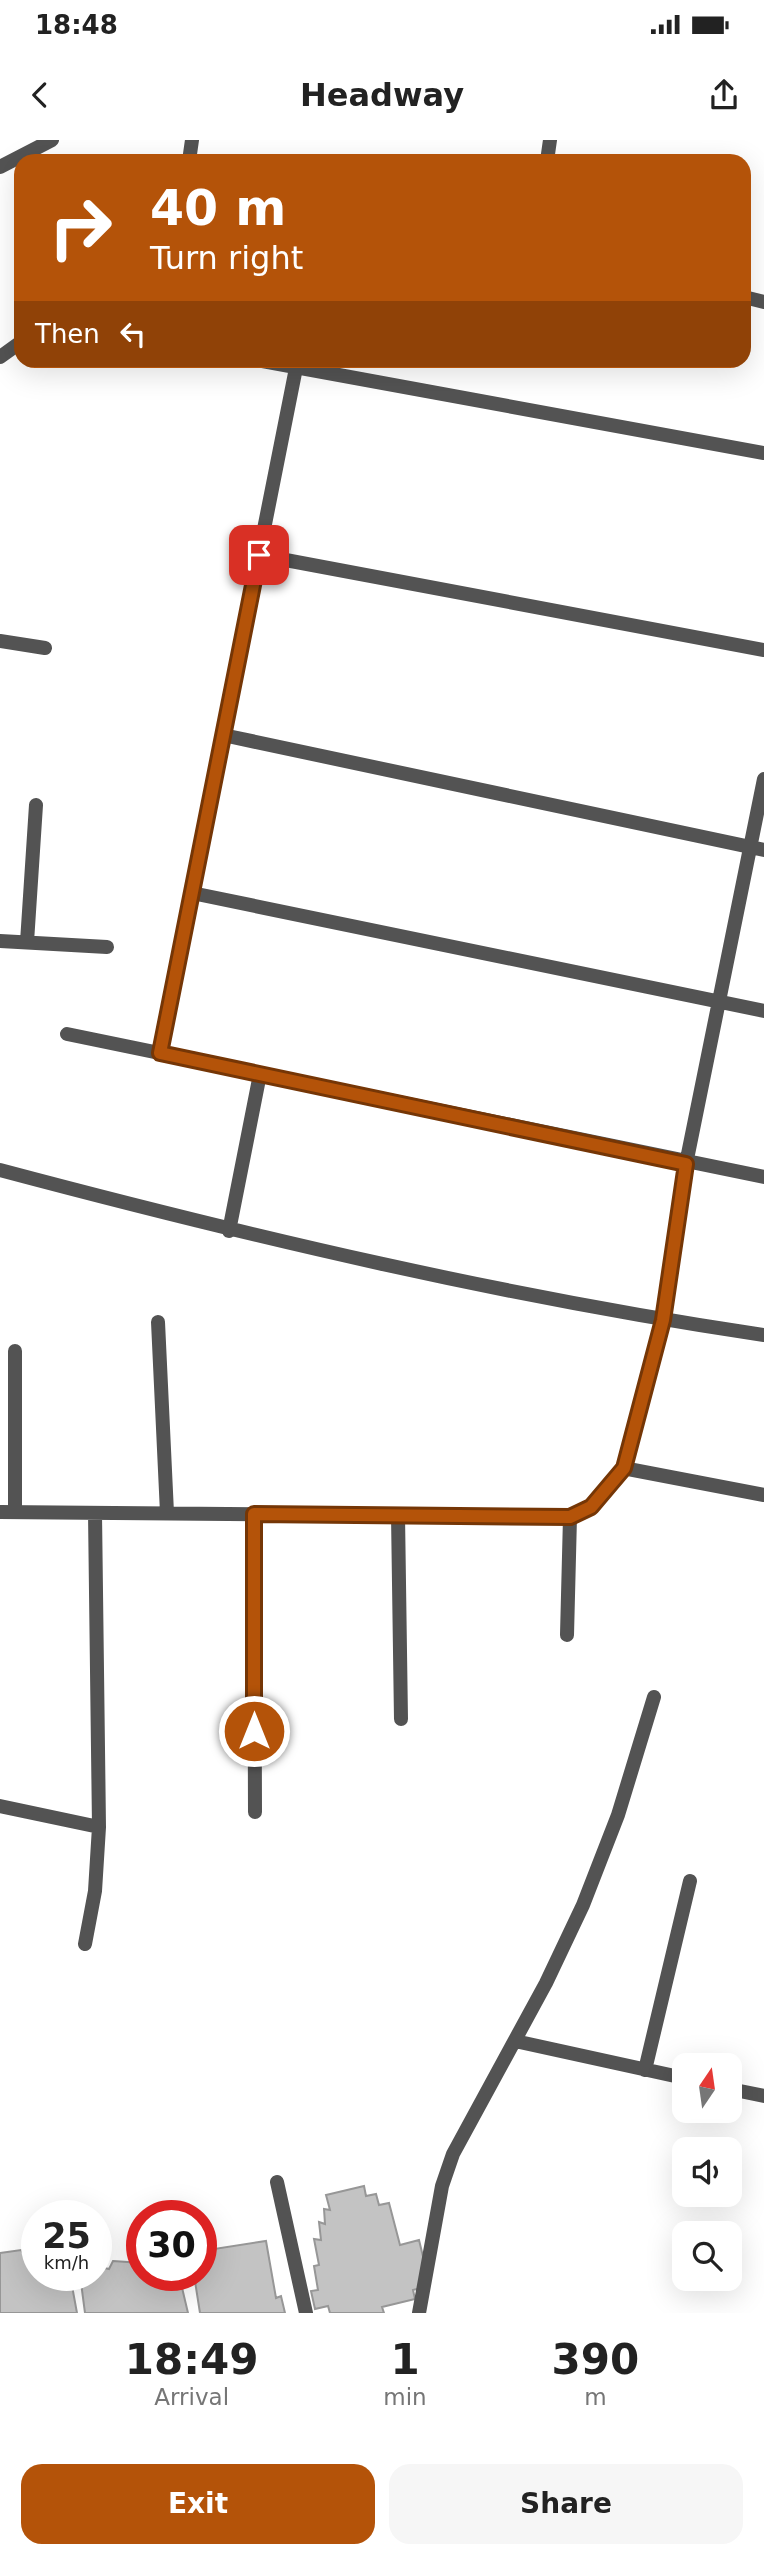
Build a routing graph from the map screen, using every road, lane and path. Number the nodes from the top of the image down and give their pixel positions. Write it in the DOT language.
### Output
graph roads {
  1 [pos="52,140"];
  2 [pos="25,154"];
  3 [pos="296,368"];
  4 [pos="764,453"];
  5 [pos="259,555"];
  6 [pos="0,641"];
  7 [pos="45,648"];
  8 [pos="764,650"];
  9 [pos="223,735"];
  10 [pos="764,779"];
  11 [pos="36,805"];
  12 [pos="757,848"];
  13 [pos="192,893"];
  14 [pos="0,941"];
  15 [pos="27,942"];
  16 [pos="107,947"];
  17 [pos="719,1003"];
  18 [pos="764,1011"];
  19 [pos="67,1034"];
  20 [pos="160,1053"];
  21 [pos="260,1074"];
  22 [pos="686,1164"];
  23 [pos="0,1170"];
  24 [pos="764,1177"];
  25 [pos="229,1231"];
  26 [pos="663,1320"];
  27 [pos="158,1322"];
  28 [pos="764,1335"];
  29 [pos="15,1351"];
  30 [pos="623,1468"];
  31 [pos="764,1495"];
  32 [pos="0,1512"];
  33 [pos="15,1512"];
  34 [pos="95,1513"];
  35 [pos="167,1513"];
  36 [pos="254,1514"];
  37 [pos="398,1515"];
  38 [pos="570,1517"];
  39 [pos="567,1635"];
  40 [pos="654,1697"];
  41 [pos="401,1719"];
  42 [pos="0,1806"];
  43 [pos="255,1812"];
  44 [pos="99,1827"];
  45 [pos="690,1881"];
  46 [pos="85,1944"];
  47 [pos="515,2041"];
  48 [pos="645,2070"];
  49 [pos="672,2076"];
  50 [pos="742,2091"];
  51 [pos="764,2096"];
  52 [pos="277,2182"];
  53 [pos="306,2313"];
  54 [pos="419,2313"];
  1 -- 2 [label="street"];
  3 -- 4 [label="street"];
  3 -- 5 [label="street"];
  5 -- 8 [label="street"];
  5 -- 9 [label="street"];
  6 -- 7 [label="street"];
  9 -- 12 [label="street"];
  9 -- 13 [label="street"];
  10 -- 12 [label="street"];
  11 -- 15 [label="street"];
  12 -- 17 [label="street"];
  13 -- 17 [label="street"];
  13 -- 20 [label="street"];
  14 -- 15 [label="street"];
  15 -- 16 [label="street"];
  17 -- 18 [label="street"];
  17 -- 22 [label="street"];
  19 -- 20 [label="street"];
  20 -- 21 [label="street"];
  21 -- 22 [label="street"];
  21 -- 25 [label="street"];
  22 -- 24 [label="street"];
  22 -- 26 [label="street"];
  23 -- 25 [label="street"];
  25 -- 26 [label="street"];
  26 -- 28 [label="street"];
  26 -- 30 [label="street"];
  27 -- 35 [label="street"];
  29 -- 33 [label="street"];
  30 -- 31 [label="street"];
  30 -- 38 [label="street"];
  32 -- 33 [label="street"];
  33 -- 34 [label="street"];
  34 -- 35 [label="street"];
  34 -- 44 [label="street"];
  35 -- 36 [label="street"];
  36 -- 37 [label="street"];
  36 -- 43 [label="street"];
  37 -- 38 [label="street"];
  37 -- 41 [label="street"];
  38 -- 39 [label="street"];
  40 -- 47 [label="street"];
  42 -- 44 [label="street"];
  44 -- 46 [label="street"];
  45 -- 48 [label="street"];
  47 -- 48 [label="street"];
  47 -- 54 [label="street"];
  48 -- 49 [label="street"];
  50 -- 51 [label="street"];
  52 -- 53 [label="street"];
}
